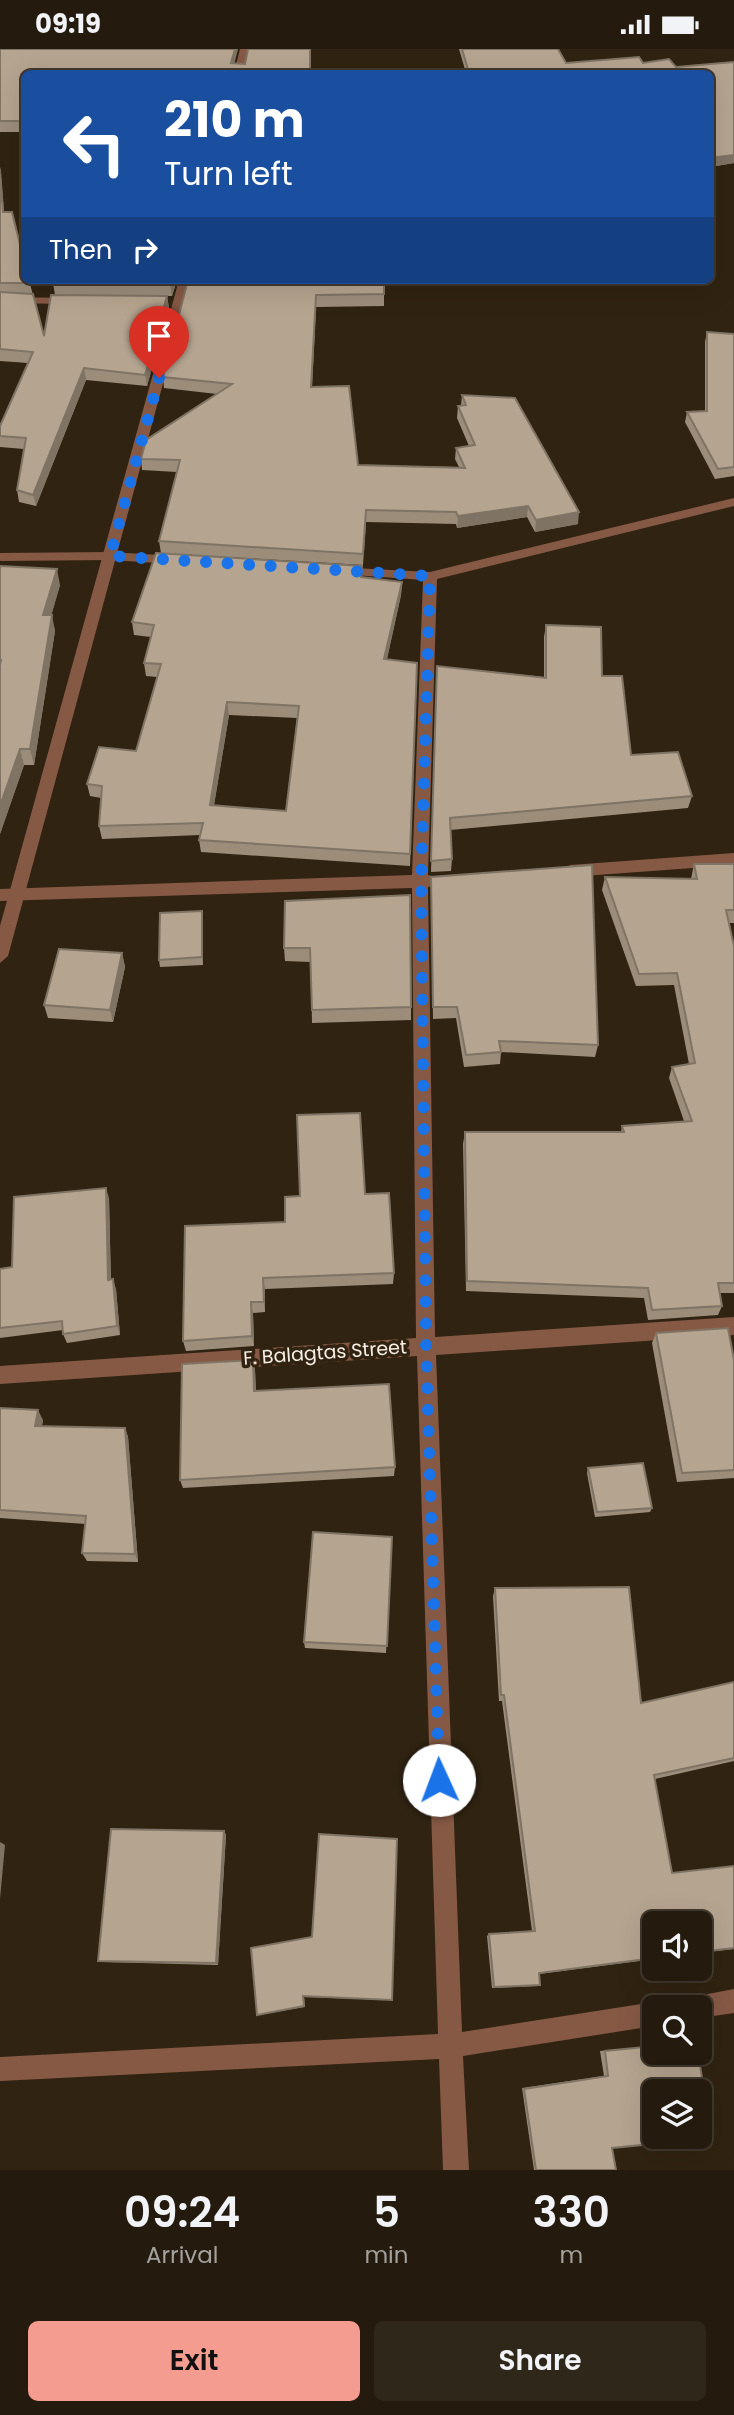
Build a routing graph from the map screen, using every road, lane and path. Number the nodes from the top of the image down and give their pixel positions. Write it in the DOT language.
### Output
graph roads {
  1 [pos="245,49"];
  2 [pos="240,70"];
  3 [pos="183,284"];
  4 [pos="0,300"];
  5 [pos="83,301"];
  6 [pos="734,502"];
  7 [pos="110,556"];
  8 [pos="0,557"];
  9 [pos="194,561"];
  10 [pos="319,569"];
  11 [pos="430,576"];
  12 [pos="734,859"];
  13 [pos="560,871"];
  14 [pos="448,880"];
  15 [pos="421,882"];
  16 [pos="8,894"];
  17 [pos="0,956"];
  18 [pos="734,1326"];
  19 [pos="426,1345"];
  20 [pos="0,1375"];
  21 [pos="734,2001"];
  22 [pos="712,2004"];
  23 [pos="642,2016"];
  24 [pos="451,2046"];
  25 [pos="0,2069"];
  26 [pos="456,2170"];
  1 -- 2 [label="street"];
  3 -- 7 [label="street"];
  4 -- 5 [label="street"];
  6 -- 11 [label="street"];
  7 -- 8 [label="street"];
  7 -- 9 [label="street"];
  7 -- 16 [label="street"];
  10 -- 11 [label="street"];
  11 -- 15 [label="street"];
  12 -- 13 [label="street"];
  14 -- 15 [label="street"];
  15 -- 16 [label="street"];
  15 -- 19 [label="street"];
  16 -- 17 [label="street"];
  18 -- 19 [label="street, F. Balagtas Street"];
  19 -- 20 [label="street, F. Balagtas Street"];
  19 -- 24 [label="street"];
  21 -- 22 [label="street"];
  23 -- 24 [label="street"];
  24 -- 25 [label="street"];
  24 -- 26 [label="street"];
}
